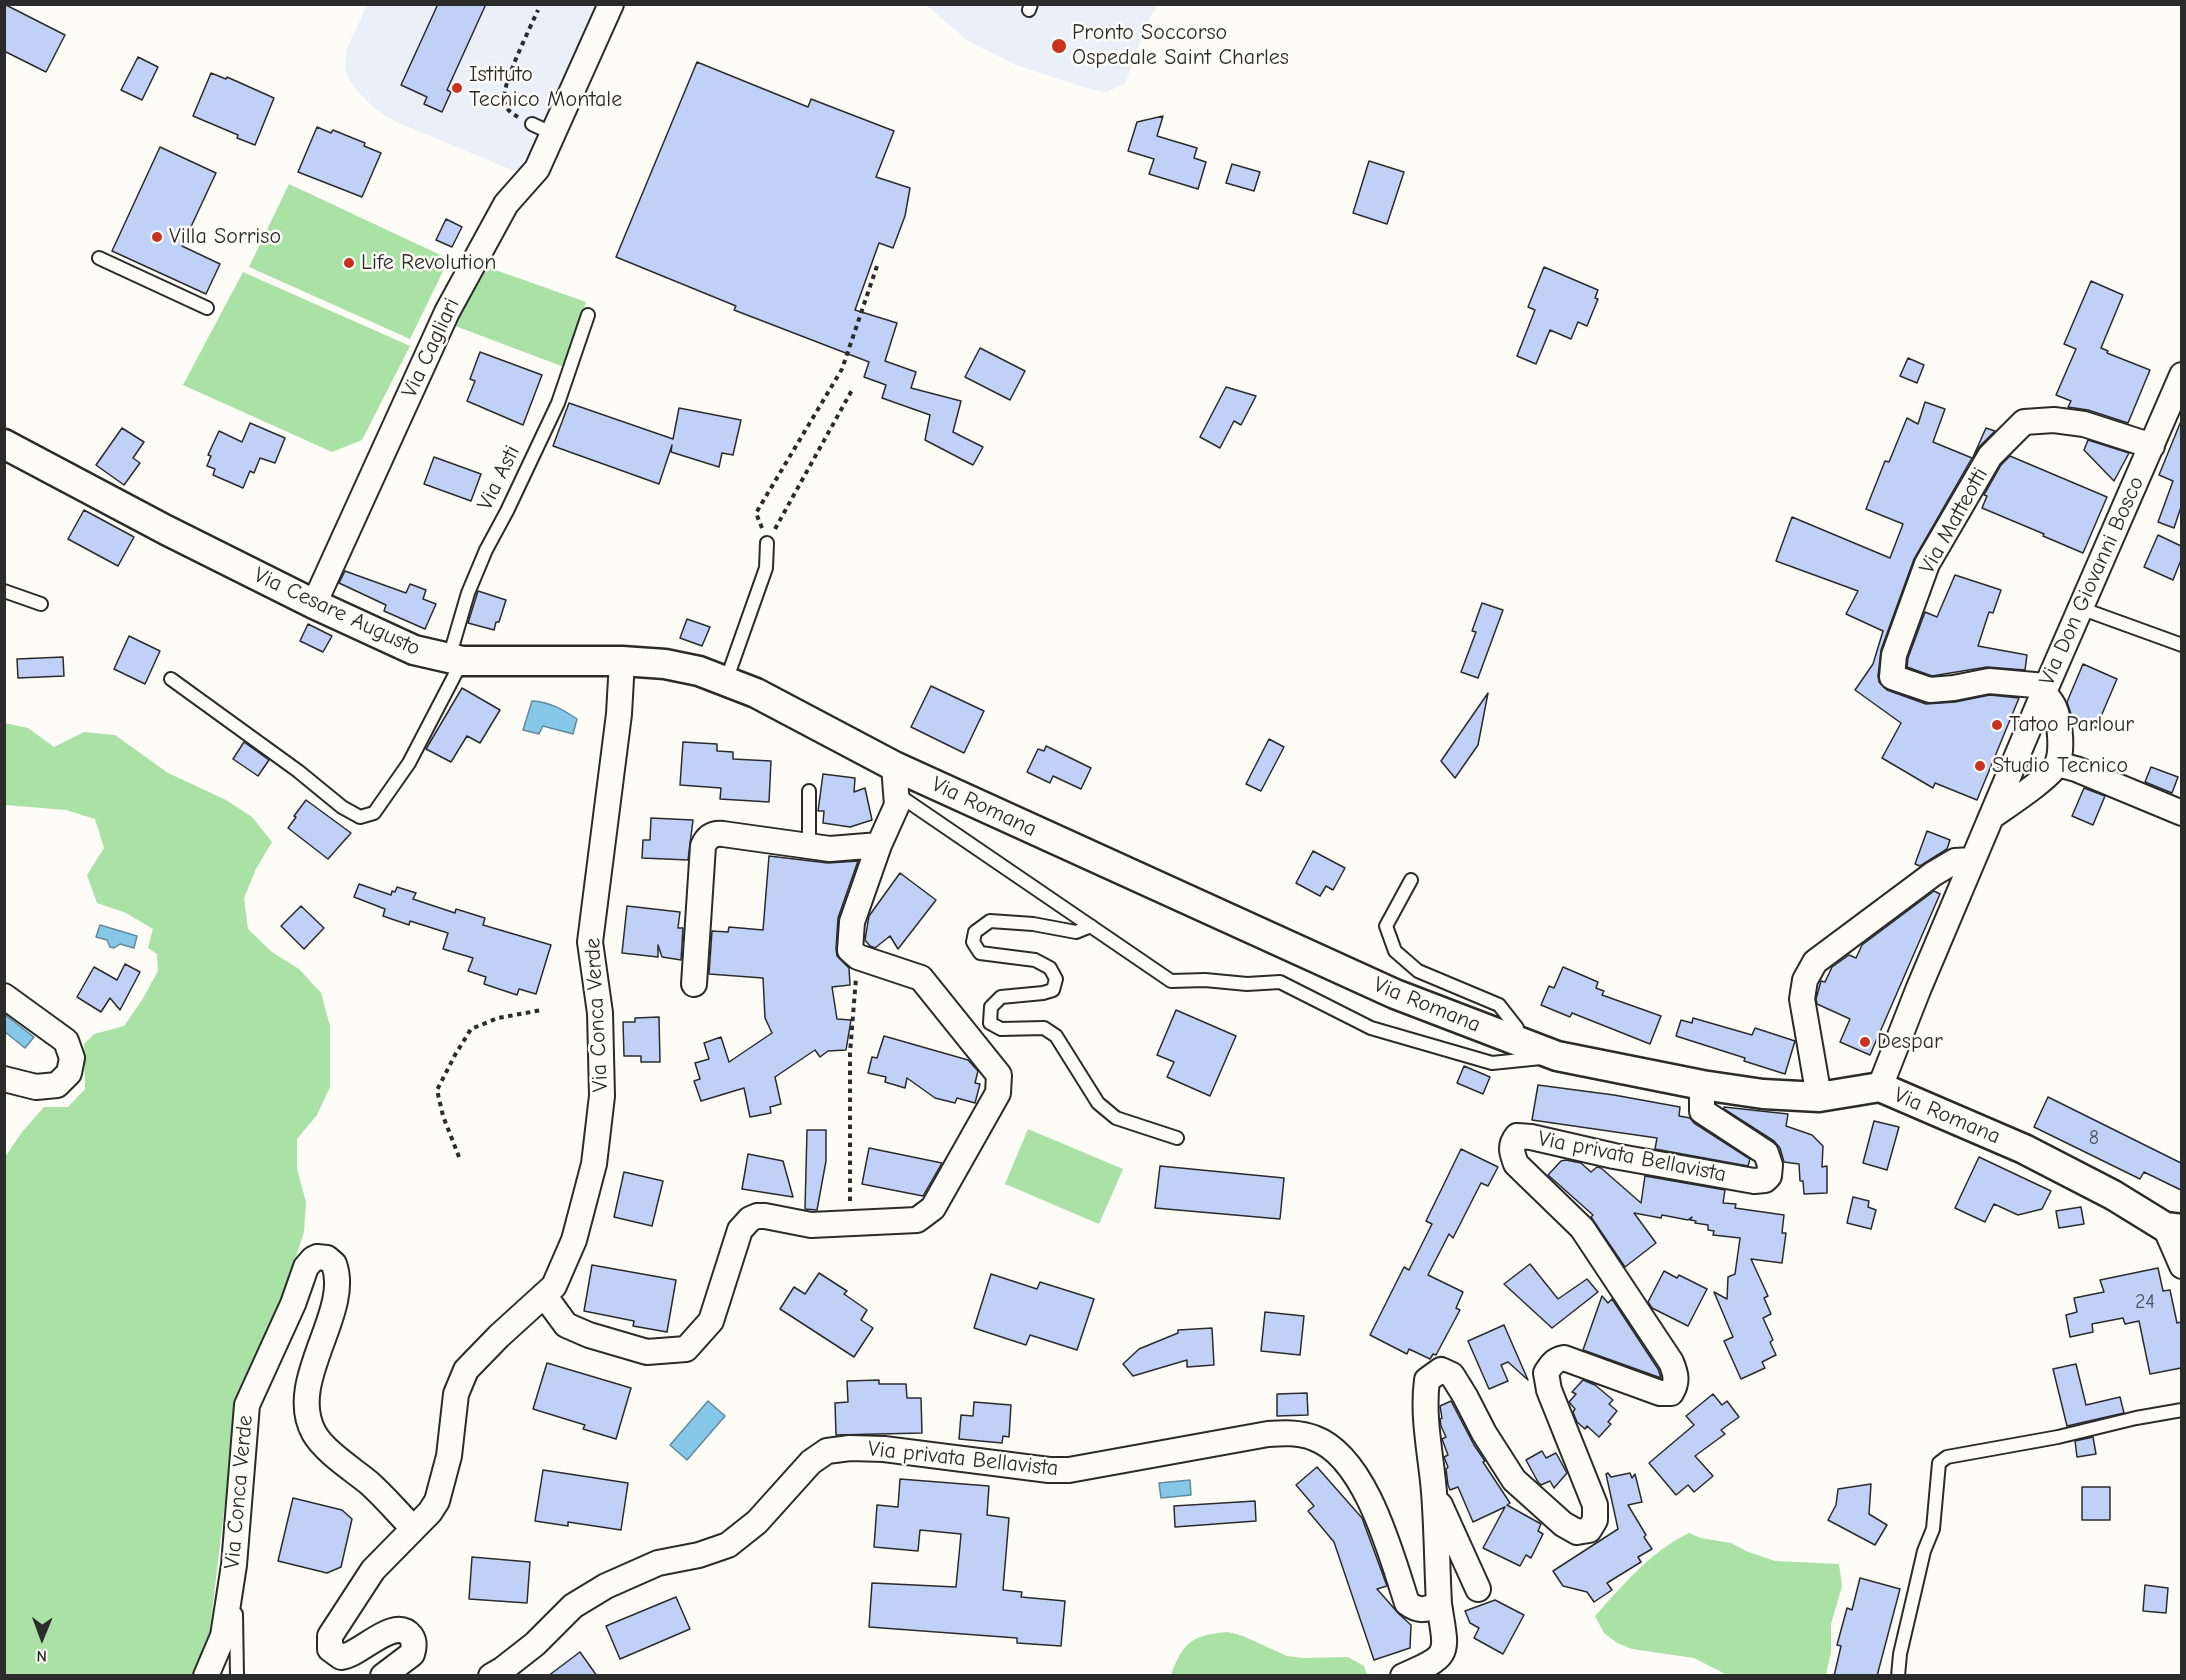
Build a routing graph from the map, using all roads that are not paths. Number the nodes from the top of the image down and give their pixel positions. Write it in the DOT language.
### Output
graph roads {
  1 [pos="611,4"];
  2 [pos="99,258"];
  3 [pos="207,309"];
  4 [pos="588,315"];
  5 [pos="2181,375"];
  6 [pos="4,444"];
  7 [pos="2152,446"];
  8 [pos="767,543"];
  9 [pos="4,591"];
  10 [pos="41,603"];
  11 [pos="314,604"];
  12 [pos="2080,608"];
  13 [pos="2181,645"];
  14 [pos="456,659"];
  15 [pos="622,661"];
  16 [pos="699,671"];
  17 [pos="171,680"];
  18 [pos="726,681"];
  19 [pos="2045,689"];
  20 [pos="2057,764"];
  21 [pos="894,766"];
  22 [pos="808,791"];
  23 [pos="896,794"];
  24 [pos="2180,809"];
  25 [pos="1991,817"];
  26 [pos="879,845"];
  27 [pos="809,846"];
  28 [pos="1972,860"];
  29 [pos="1411,879"];
  30 [pos="1091,926"];
  31 [pos="694,984"];
  32 [pos="4,996"];
  33 [pos="1517,1041"];
  34 [pos="1557,1056"];
  35 [pos="4,1079"];
  36 [pos="1702,1085"];
  37 [pos="1880,1087"];
  38 [pos="1819,1097"];
  39 [pos="1177,1138"];
  40 [pos="2173,1228"];
  41 [pos="2181,1266"];
  42 [pos="544,1295"];
  43 [pos="2181,1410"];
  44 [pos="1434,1492"];
  45 [pos="413,1528"];
  46 [pos="234,1565"];
  47 [pos="1478,1589"];
  48 [pos="1439,1604"];
  49 [pos="207,1676"];
  50 [pos="237,1676"];
  51 [pos="383,1676"];
  52 [pos="492,1676"];
  53 [pos="1403,1676"];
  54 [pos="1898,1676"];
  1 -- 11 [label="street, Via Cagliari"];
  2 -- 3 [label="lane"];
  4 -- 14 [label="lane, Via Asti"];
  5 -- 7 [label="street, Via Don Giovanni Bosco"];
  6 -- 11 [label="street, Via Cesare Augusto"];
  7 -- 12 [label="street, Via Don Giovanni Bosco"];
  7 -- 19 [label="street, Via Matteotti"];
  8 -- 18 [label="lane"];
  9 -- 10 [label="lane"];
  11 -- 14 [label="street, Via Cesare Augusto"];
  12 -- 13 [label="lane"];
  12 -- 19 [label="street, Via Don Giovanni Bosco"];
  14 -- 15 [label="street, Via Cesare Augusto"];
  14 -- 17 [label="lane, Via Asti"];
  15 -- 16 [label="street, Via Cesare Augusto"];
  15 -- 42 [label="street, Via Conca Verde"];
  16 -- 18 [label="street, Via Romana"];
  18 -- 21 [label="street, Via Romana"];
  19 -- 20 [label="street"];
  19 -- 25 [label="street, Via Don Giovanni Bosco"];
  20 -- 24 [label="street"];
  20 -- 25 [label="street"];
  21 -- 23 [label="street"];
  21 -- 33 [label="street, Via Romana"];
  22 -- 27 [label="lane"];
  23 -- 26 [label="street"];
  23 -- 30 [label="lane"];
  25 -- 28 [label="street, Via Don Giovanni Bosco"];
  26 -- 27 [label="street"];
  26 -- 42 [label="street"];
  27 -- 31 [label="street"];
  28 -- 37 [label="street, Via Don Giovanni Bosco"];
  28 -- 38 [label="street"];
  29 -- 33 [label="lane"];
  30 -- 34 [label="lane"];
  30 -- 39 [label="lane"];
  32 -- 35 [label="street"];
  33 -- 34 [label="street, Via Romana"];
  34 -- 36 [label="street, Via Romana"];
  36 -- 38 [label="street, Via Romana"];
  36 -- 44 [label="street, Via privata Bellavista"];
  37 -- 38 [label="street, Via Romana"];
  37 -- 40 [label="street, Via Romana"];
  40 -- 41 [label="street"];
  42 -- 45 [label="street, Via Conca Verde"];
  43 -- 54 [label="lane"];
  44 -- 47 [label="street, Via privata Bellavista"];
  44 -- 48 [label="street, Via privata Bellavista"];
  45 -- 46 [label="street, Via Conca Verde"];
  45 -- 51 [label="street, Via Conca Verde"];
  46 -- 49 [label="street, Via Conca Verde"];
  46 -- 50 [label="lane"];
  48 -- 52 [label="street, Via privata Bellavista"];
  48 -- 53 [label="street, Via privata Bellavista"];
}
